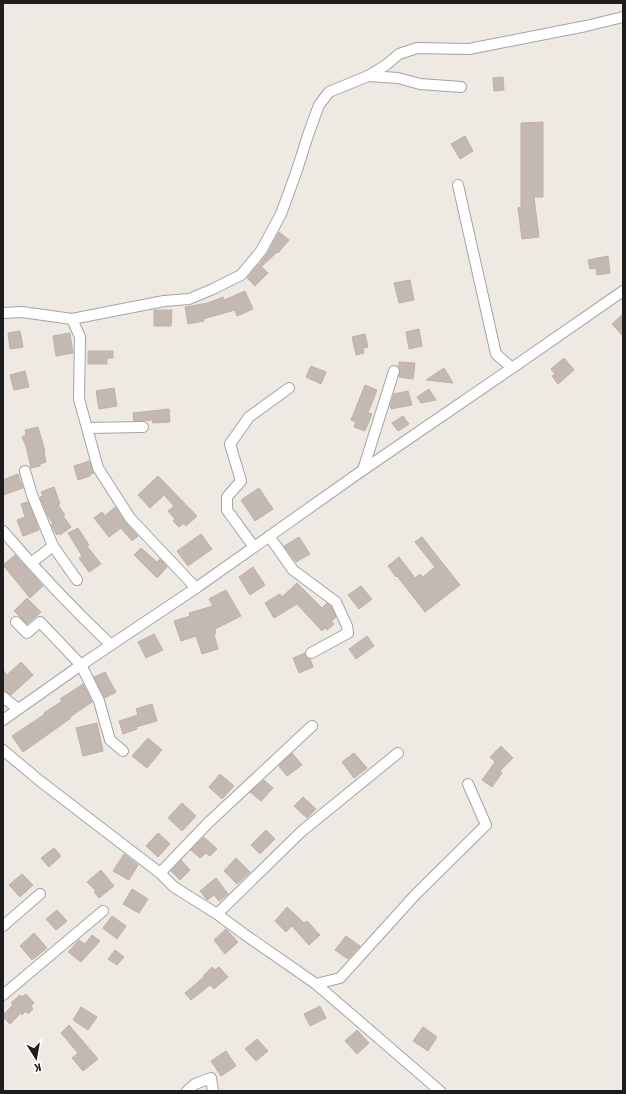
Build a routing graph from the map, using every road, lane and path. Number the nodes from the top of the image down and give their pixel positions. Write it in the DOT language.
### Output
graph roads {
  1 [pos="623,17"];
  2 [pos="368,76"];
  3 [pos="461,87"];
  4 [pos="458,185"];
  5 [pos="623,291"];
  6 [pos="3,313"];
  7 [pos="72,319"];
  8 [pos="512,368"];
  9 [pos="394,371"];
  10 [pos="289,388"];
  11 [pos="143,427"];
  12 [pos="88,428"];
  13 [pos="25,470"];
  14 [pos="363,470"];
  15 [pos="3,531"];
  16 [pos="269,536"];
  17 [pos="54,546"];
  18 [pos="254,547"];
  19 [pos="31,563"];
  20 [pos="77,580"];
  21 [pos="196,588"];
  22 [pos="16,622"];
  23 [pos="111,645"];
  24 [pos="311,653"];
  25 [pos="80,666"];
  26 [pos="3,697"];
  27 [pos="18,709"];
  28 [pos="3,720"];
  29 [pos="312,726"];
  30 [pos="3,750"];
  31 [pos="123,751"];
  32 [pos="398,753"];
  33 [pos="468,784"];
  34 [pos="160,873"];
  35 [pos="40,894"];
  36 [pos="103,911"];
  37 [pos="217,914"];
  38 [pos="3,926"];
  39 [pos="316,984"];
  40 [pos="3,995"];
  41 [pos="187,1091"];
  42 [pos="213,1091"];
  43 [pos="440,1091"];
  1 -- 2 [label="street"];
  2 -- 3 [label="street"];
  2 -- 7 [label="street"];
  4 -- 8 [label="street"];
  5 -- 8 [label="street"];
  6 -- 7 [label="street"];
  7 -- 12 [label="street"];
  8 -- 14 [label="street"];
  9 -- 14 [label="street"];
  10 -- 18 [label="street"];
  11 -- 12 [label="street"];
  12 -- 21 [label="street"];
  13 -- 17 [label="street"];
  14 -- 16 [label="street"];
  15 -- 19 [label="street"];
  16 -- 18 [label="street"];
  16 -- 24 [label="street"];
  17 -- 19 [label="street"];
  17 -- 20 [label="street"];
  18 -- 21 [label="street"];
  19 -- 23 [label="street"];
  21 -- 23 [label="street"];
  22 -- 25 [label="street"];
  23 -- 25 [label="street"];
  25 -- 27 [label="street"];
  25 -- 31 [label="street"];
  26 -- 27 [label="street"];
  27 -- 28 [label="street"];
  29 -- 34 [label="street"];
  30 -- 34 [label="street"];
  32 -- 37 [label="street"];
  33 -- 39 [label="street"];
  34 -- 37 [label="street"];
  35 -- 38 [label="street"];
  36 -- 40 [label="street"];
  37 -- 39 [label="street"];
  39 -- 43 [label="street"];
  41 -- 42 [label="street"];
}
